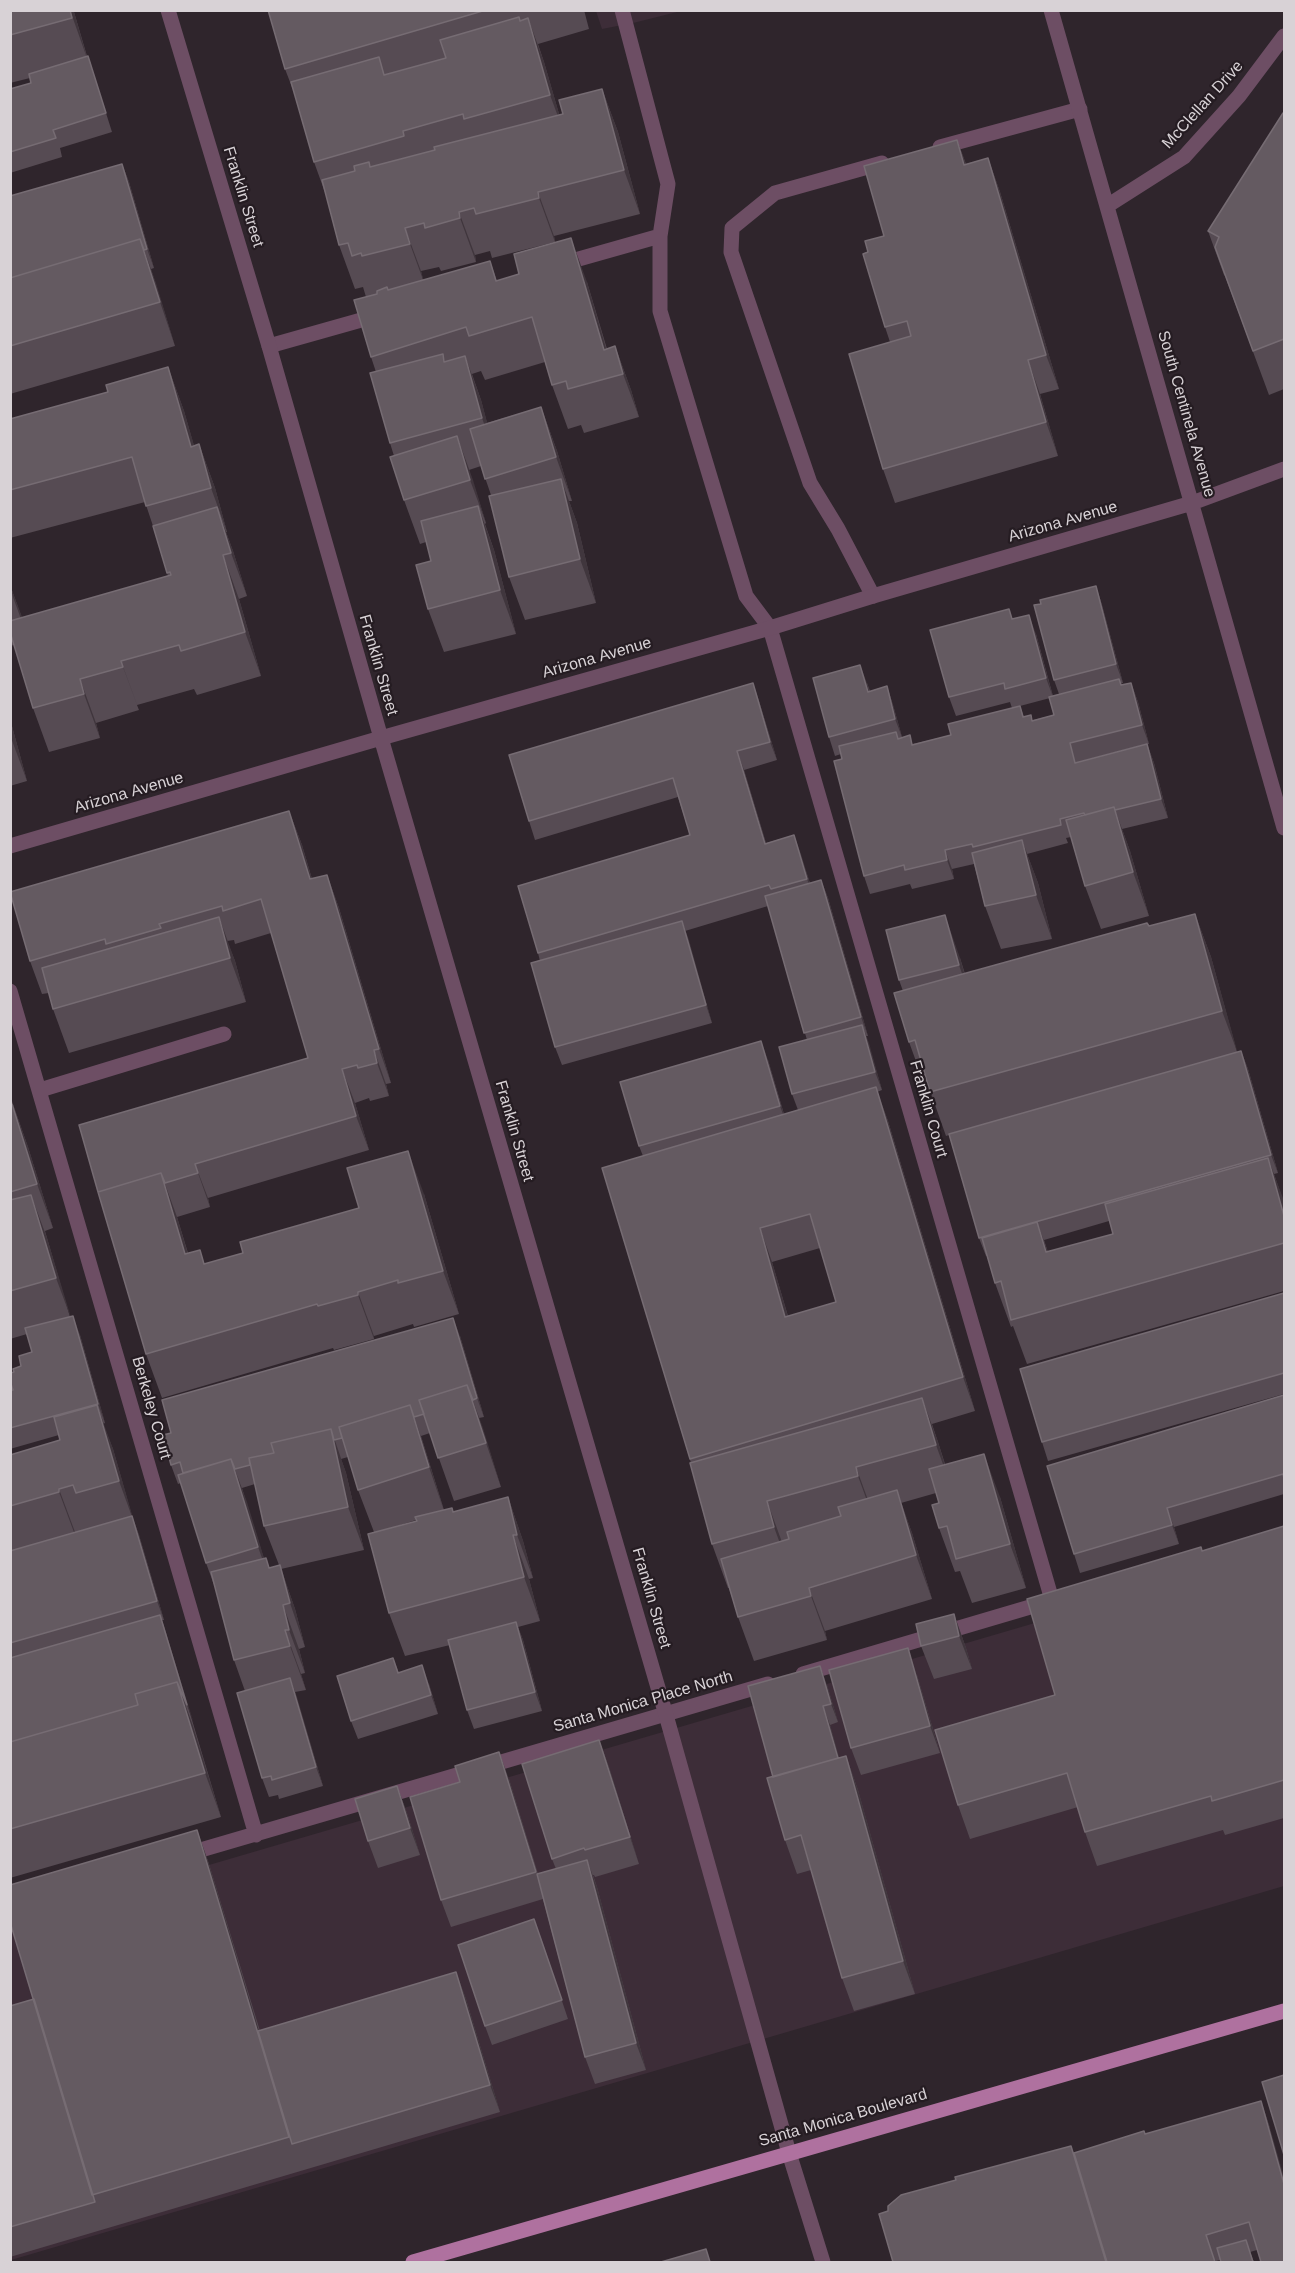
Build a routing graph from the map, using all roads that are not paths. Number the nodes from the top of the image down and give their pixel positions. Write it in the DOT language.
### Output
graph roads {
  1 [pos="168,10"];
  2 [pos="622,10"];
  3 [pos="1051,10"];
  4 [pos="1284,36"];
  5 [pos="1080,109"];
  6 [pos="928,150"];
  7 [pos="896,159"];
  8 [pos="1107,206"];
  9 [pos="660,236"];
  10 [pos="545,268"];
  11 [pos="396,310"];
  12 [pos="269,346"];
  13 [pos="1284,469"];
  14 [pos="1192,503"];
  15 [pos="873,596"];
  16 [pos="770,628"];
  17 [pos="381,738"];
  18 [pos="1284,828"];
  19 [pos="10,846"];
  20 [pos="10,991"];
  21 [pos="224,1034"];
  22 [pos="40,1090"];
  23 [pos="1057,1599"];
  24 [pos="666,1715"];
  25 [pos="256,1834"];
  26 [pos="178,1857"];
  27 [pos="1284,2011"];
  28 [pos="789,2153"];
  29 [pos="413,2262"];
  30 [pos="824,2262"];
  1 -- 12 [label="street, Franklin Street"];
  2 -- 9 [label="street"];
  3 -- 5 [label="street, South Centinela Avenue"];
  4 -- 8 [label="street, McClellan Drive"];
  5 -- 6 [label="street"];
  5 -- 8 [label="street, South Centinela Avenue"];
  7 -- 15 [label="street"];
  8 -- 14 [label="street, South Centinela Avenue"];
  9 -- 10 [label="street"];
  9 -- 16 [label="street"];
  11 -- 12 [label="street"];
  12 -- 17 [label="street, Franklin Street"];
  13 -- 14 [label="street, Arizona Avenue"];
  14 -- 15 [label="street, Arizona Avenue"];
  14 -- 18 [label="street, South Centinela Avenue"];
  15 -- 16 [label="street, Arizona Avenue"];
  16 -- 17 [label="street, Arizona Avenue"];
  16 -- 23 [label="street, Franklin Court"];
  17 -- 19 [label="street, Arizona Avenue"];
  17 -- 24 [label="street, Franklin Street"];
  20 -- 22 [label="street, Berkeley Court"];
  21 -- 22 [label="street"];
  22 -- 25 [label="street, Berkeley Court"];
  23 -- 24 [label="street, Santa Monica Place North"];
  24 -- 25 [label="street, Santa Monica Place North"];
  24 -- 28 [label="street, Franklin Street"];
  25 -- 26 [label="street, Santa Monica Place North"];
  27 -- 28 [label="main road, Santa Monica Boulevard"];
  28 -- 29 [label="main road, Santa Monica Boulevard"];
  28 -- 30 [label="street, Franklin Street"];
}
